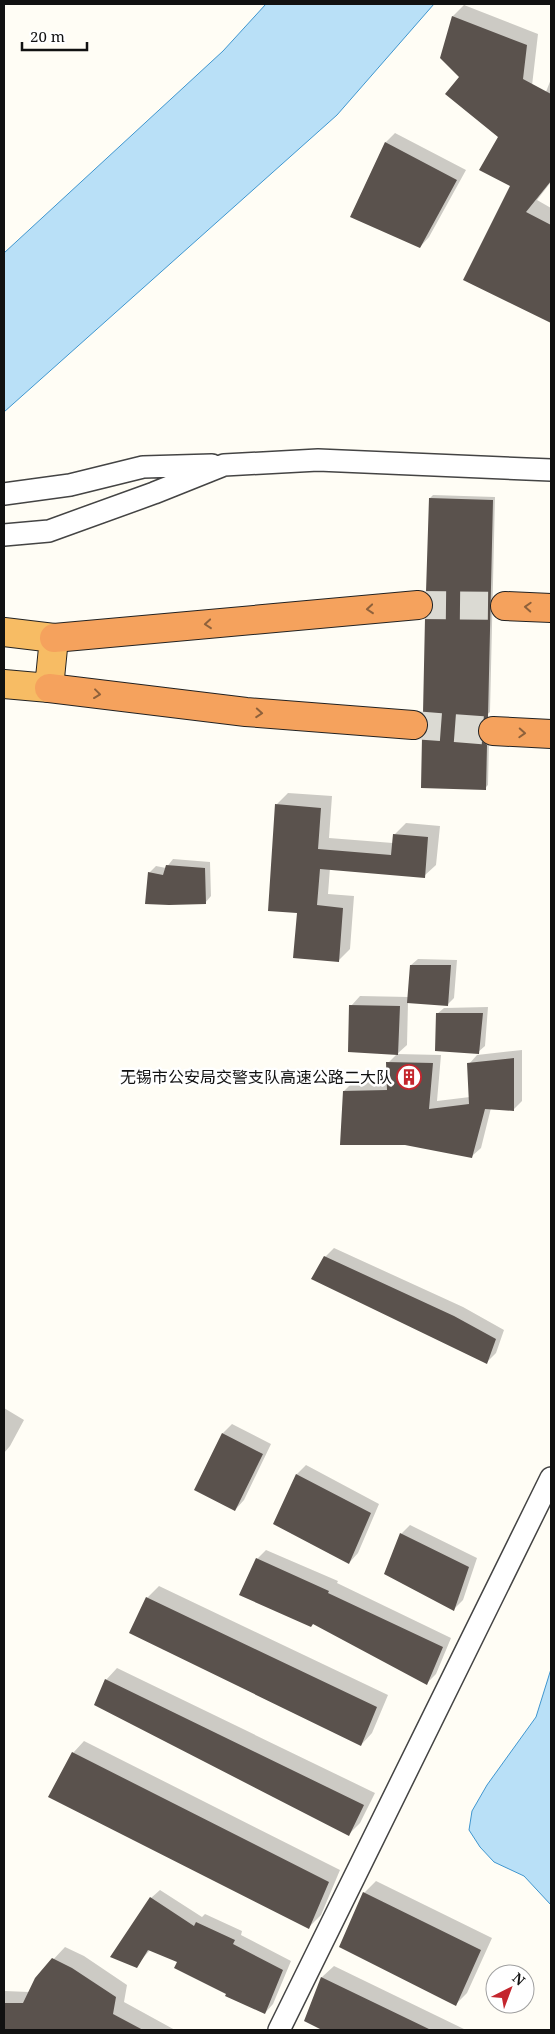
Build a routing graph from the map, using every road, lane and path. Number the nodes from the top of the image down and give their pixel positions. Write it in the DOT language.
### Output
graph roads {
  1 [pos="224,465"];
  2 [pos="551,470"];
  3 [pos="4,494"];
  4 [pos="4,535"];
  5 [pos="418,605"];
  6 [pos="505,606"];
  7 [pos="551,608"];
  8 [pos="4,632"];
  9 [pos="54,638"];
  10 [pos="4,684"];
  11 [pos="49,688"];
  12 [pos="413,725"];
  13 [pos="493,731"];
  14 [pos="551,734"];
  15 [pos="551,1478"];
  16 [pos="279,2030"];
  1 -- 2 [label="street"];
  1 -- 3 [label="street"];
  1 -- 4 [label="street"];
  5 -- 9 [label="highway, one-way"];
  7 -- 6 [label="highway, one-way"];
  8 -- 9 [label="highway"];
  9 -- 11 [label="highway"];
  10 -- 11 [label="highway"];
  11 -- 12 [label="highway, one-way"];
  13 -- 14 [label="highway, one-way"];
  15 -- 16 [label="street"];
}
